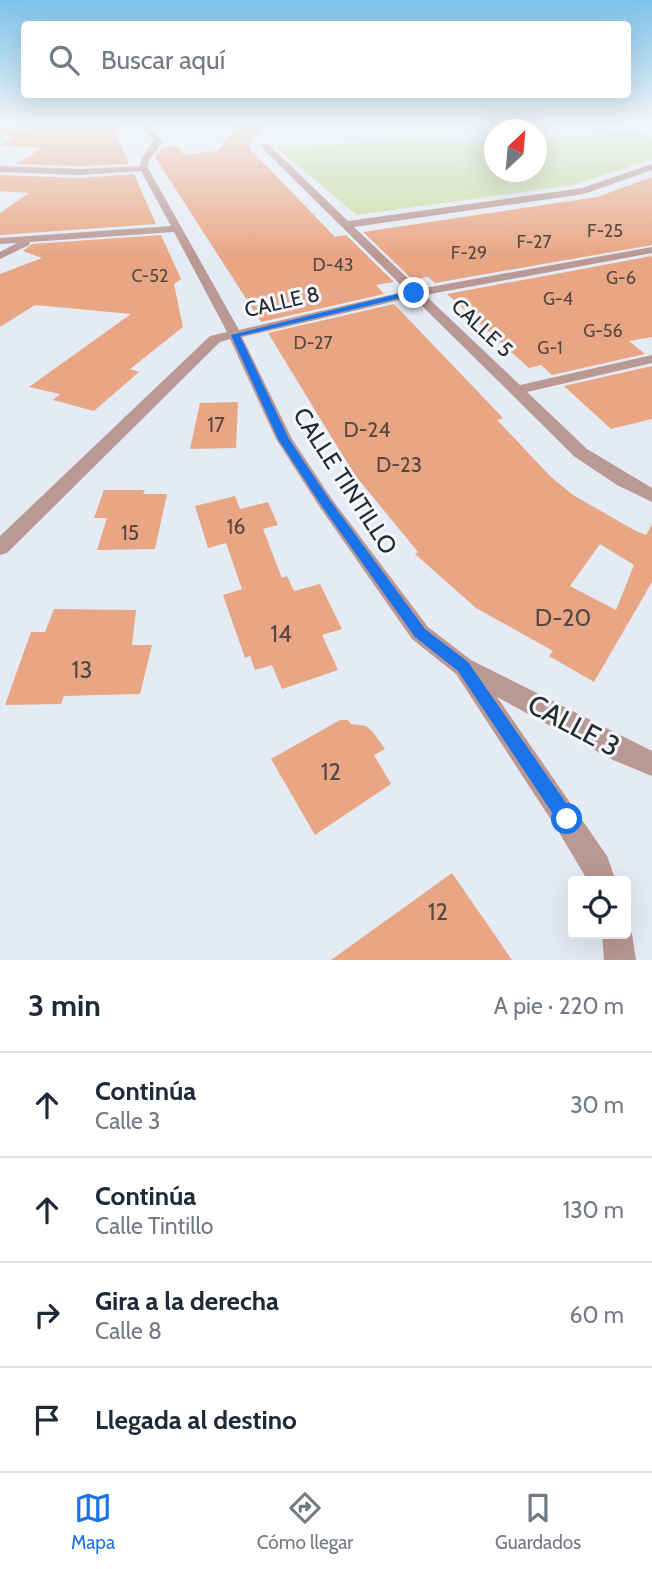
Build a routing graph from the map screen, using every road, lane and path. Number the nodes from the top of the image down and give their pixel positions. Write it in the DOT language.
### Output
graph roads {
  1 [pos="286,167"];
  2 [pos="652,167"];
  3 [pos="145,168"];
  4 [pos="0,169"];
  5 [pos="345,225"];
  6 [pos="178,229"];
  7 [pos="0,241"];
  8 [pos="28,241"];
  9 [pos="652,250"];
  10 [pos="0,257"];
  11 [pos="414,293"];
  12 [pos="235,335"];
  13 [pos="652,359"];
  14 [pos="517,390"];
  15 [pos="652,496"];
  16 [pos="0,548"];
  17 [pos="463,667"];
  18 [pos="652,764"];
  19 [pos="600,876"];
  20 [pos="618,939"];
  21 [pos="620,960"];
  1 -- 5 [label="street, CALLE 5"];
  2 -- 5 [label="street"];
  3 -- 4 [label="street"];
  3 -- 6 [label="street, CALLE TINTILLO"];
  5 -- 11 [label="street, CALLE 5"];
  6 -- 8 [label="street"];
  6 -- 12 [label="street, CALLE TINTILLO"];
  7 -- 8 [label="street"];
  8 -- 10 [label="street"];
  9 -- 11 [label="street, CALLE 8"];
  11 -- 12 [label="street, CALLE 8"];
  11 -- 14 [label="street, CALLE 5"];
  12 -- 16 [label="street, CALLE 8"];
  12 -- 17 [label="street, CALLE TINTILLO"];
  13 -- 14 [label="street"];
  14 -- 15 [label="street, CALLE 5"];
  17 -- 18 [label="street, CALLE 3"];
  17 -- 19 [label="street, CALLE 3"];
  20 -- 21 [label="street"];
}
